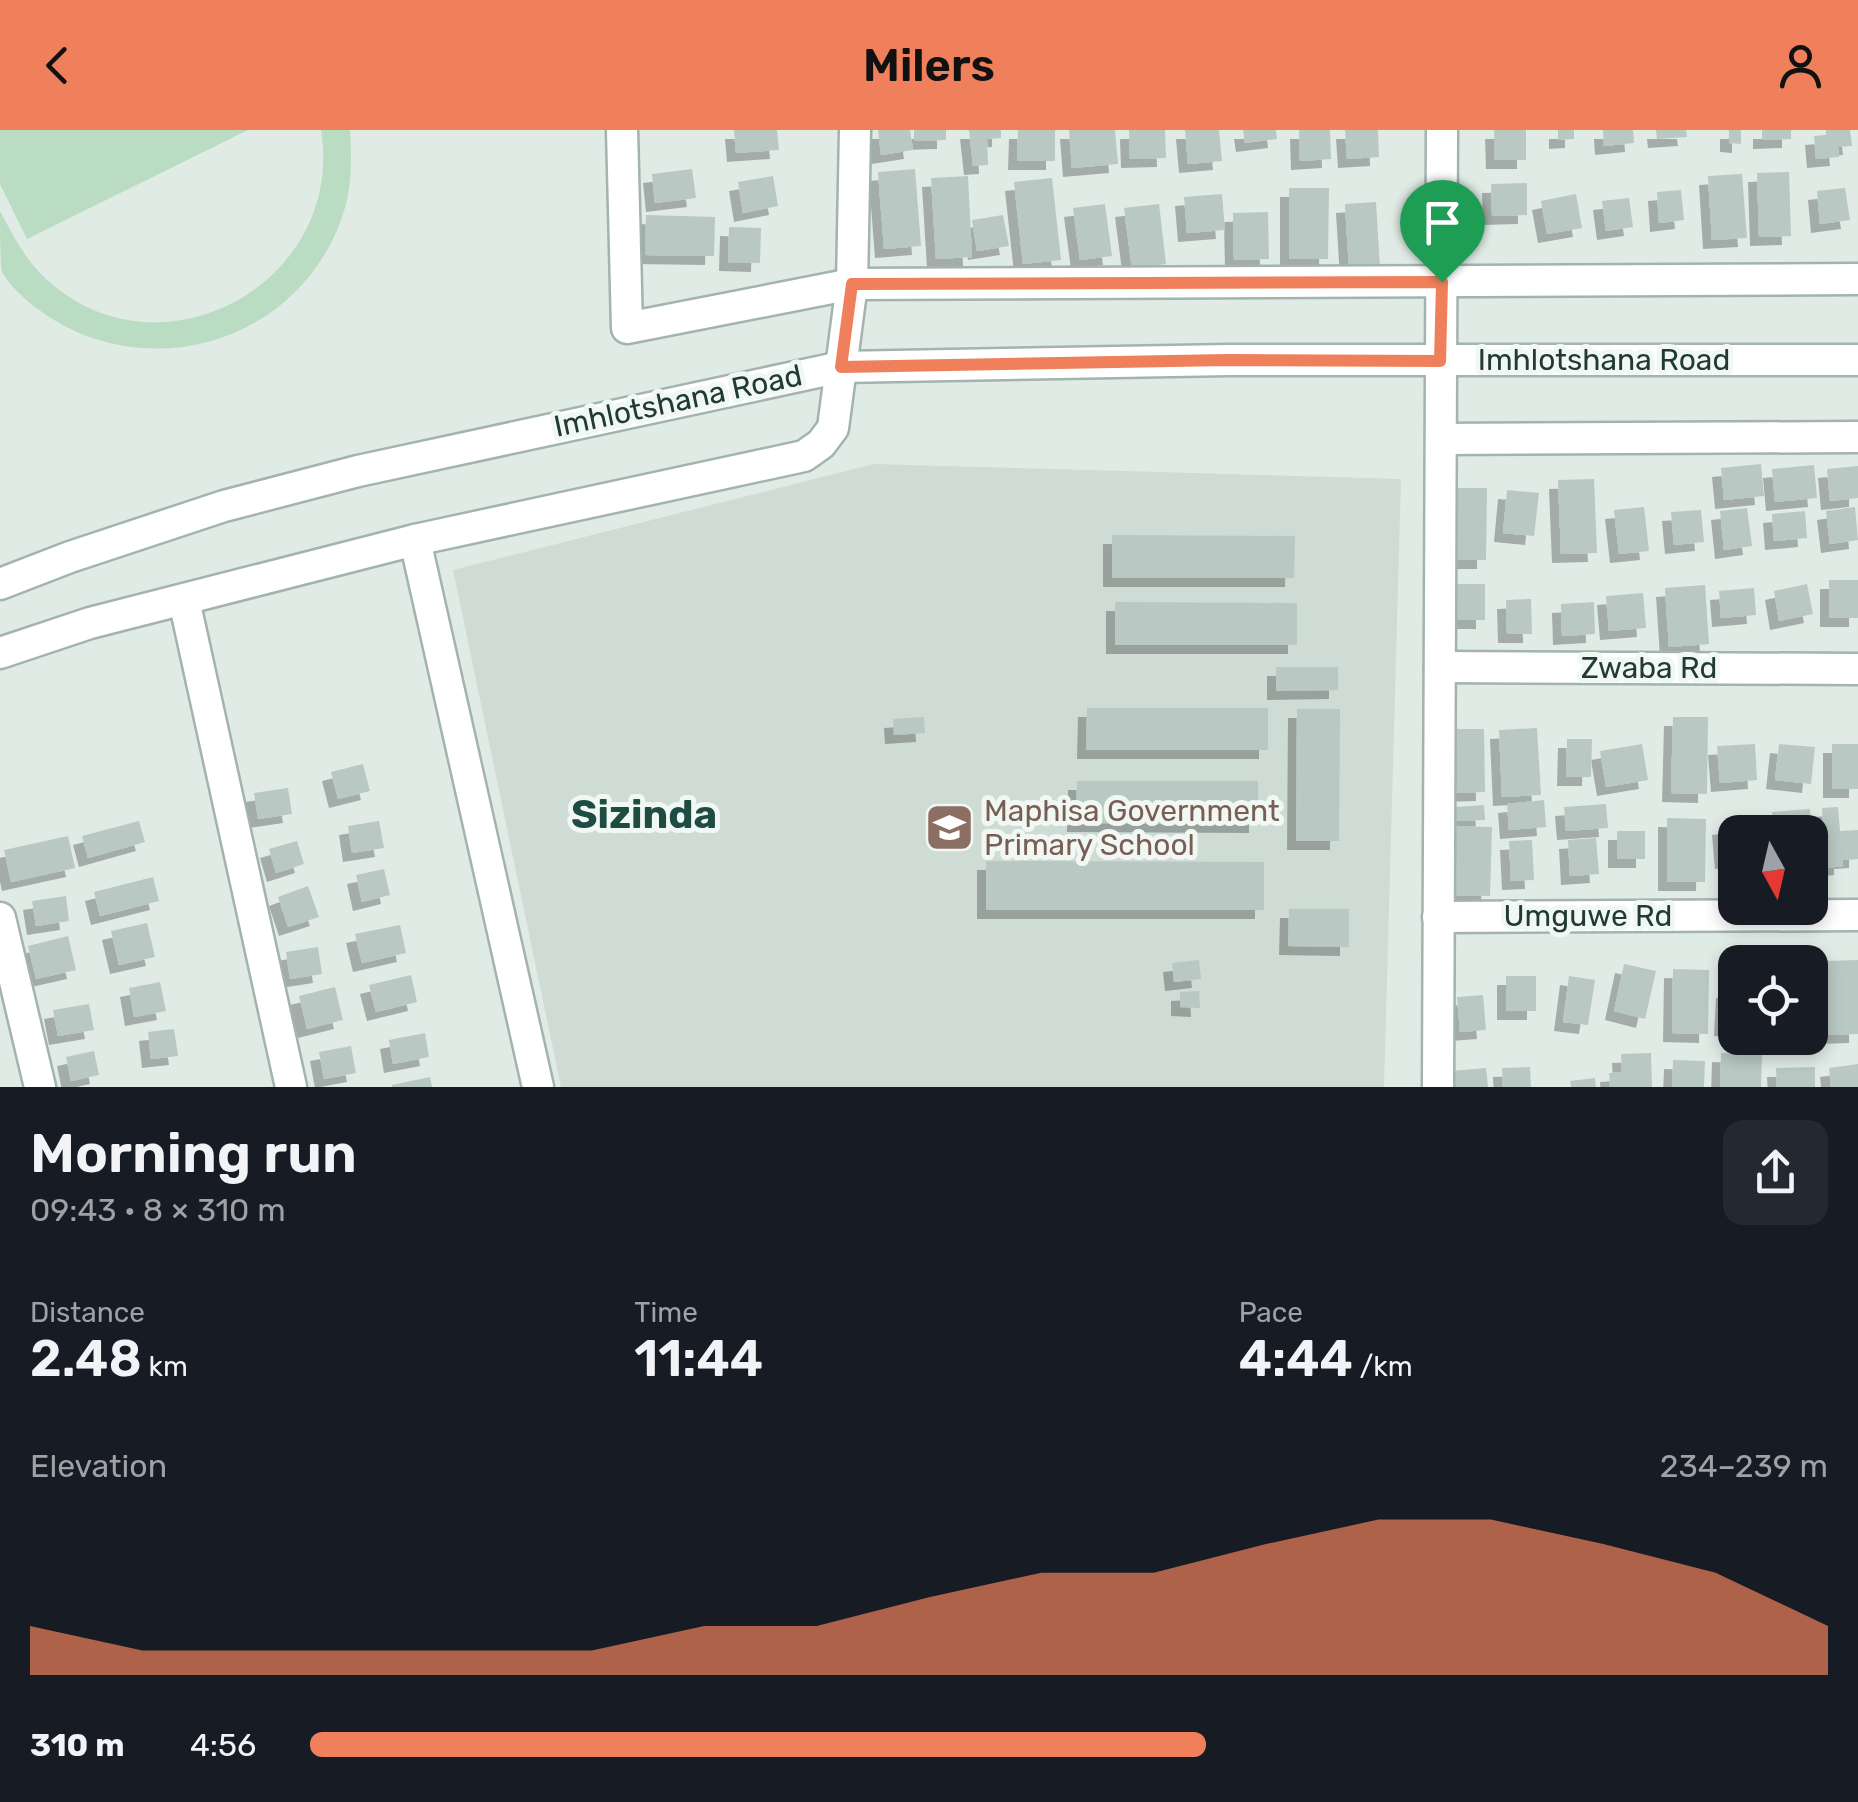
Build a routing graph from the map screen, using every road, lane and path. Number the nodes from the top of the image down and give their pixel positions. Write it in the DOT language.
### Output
graph roads {
  1 [pos="622,130"];
  2 [pos="855,130"];
  3 [pos="1442,130"];
  4 [pos="1858,279"];
  5 [pos="1442,282"];
  6 [pos="852,284"];
  7 [pos="1858,360"];
  8 [pos="1440,361"];
  9 [pos="841,367"];
  10 [pos="1858,437"];
  11 [pos="1441,439"];
  12 [pos="415,540"];
  13 [pos="0,584"];
  14 [pos="184,600"];
  15 [pos="0,653"];
  16 [pos="1440,667"];
  17 [pos="1858,670"];
  18 [pos="1858,915"];
  19 [pos="1438,917"];
  20 [pos="0,918"];
  21 [pos="40,1087"];
  22 [pos="291,1087"];
  23 [pos="538,1087"];
  24 [pos="1438,1087"];
  1 -- 6 [label="street"];
  2 -- 6 [label="street"];
  3 -- 5 [label="street"];
  4 -- 5 [label="street"];
  5 -- 6 [label="street"];
  5 -- 8 [label="street"];
  6 -- 9 [label="street"];
  7 -- 8 [label="street, Imhlotshana Road"];
  8 -- 9 [label="street, Imhlotshana Road"];
  8 -- 11 [label="street"];
  9 -- 12 [label="street"];
  9 -- 13 [label="street, Imhlotshana Road"];
  10 -- 11 [label="street"];
  11 -- 16 [label="street"];
  12 -- 14 [label="street"];
  12 -- 23 [label="street"];
  14 -- 15 [label="street"];
  14 -- 22 [label="street"];
  16 -- 17 [label="street, Zwaba Rd"];
  16 -- 19 [label="street"];
  18 -- 19 [label="street, Umguwe Rd"];
  19 -- 24 [label="street"];
  20 -- 21 [label="street"];
}
